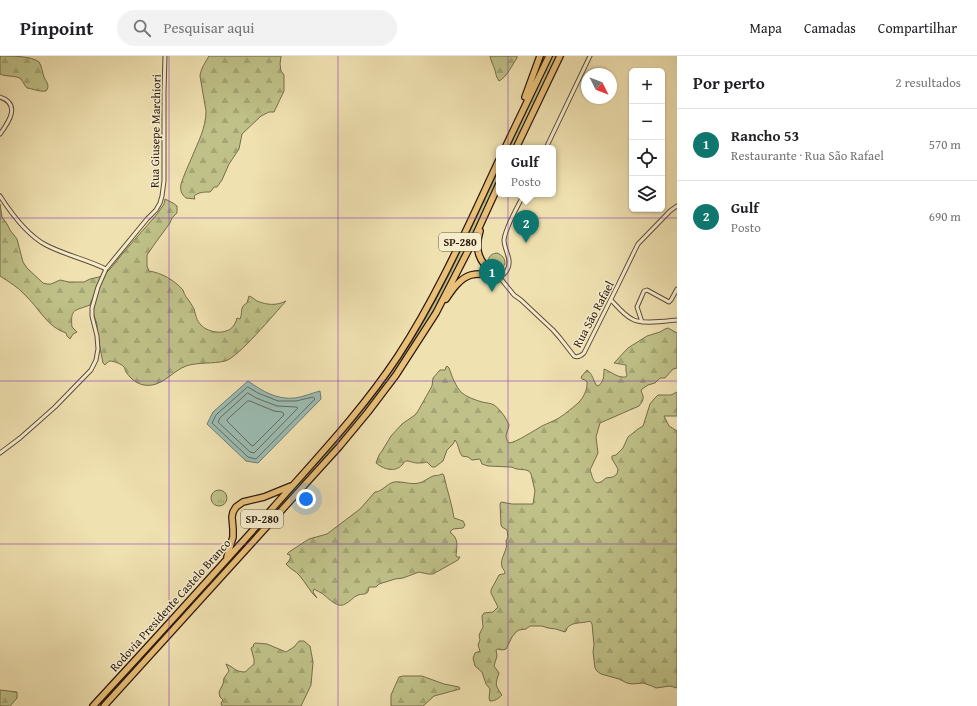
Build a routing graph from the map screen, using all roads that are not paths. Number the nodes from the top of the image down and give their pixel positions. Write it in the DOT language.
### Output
graph roads {
  1 [pos="166,56"];
  2 [pos="540,56"];
  3 [pos="549,56"];
  4 [pos="560,56"];
  5 [pos="590,56"];
  6 [pos="0,97"];
  7 [pos="514,128"];
  8 [pos="0,134"];
  9 [pos="506,145"];
  10 [pos="517,145"];
  11 [pos="547,145"];
  12 [pos="496,166"];
  13 [pos="496,190"];
  14 [pos="0,196"];
  15 [pos="523,197"];
  16 [pos="677,206"];
  17 [pos="486,210"];
  18 [pos="106,269"];
  19 [pos="495,275"];
  20 [pos="677,290"];
  21 [pos="611,300"];
  22 [pos="436,313"];
  23 [pos="677,320"];
  24 [pos="642,322"];
  25 [pos="0,454"];
  26 [pos="293,485"];
  27 [pos="226,559"];
  28 [pos="93,706"];
  29 [pos="104,706"];
  1 -- 18 [label="street, Rua Giusepe Marchiori"];
  2 -- 7 [label="highway"];
  3 -- 7 [label="highway"];
  4 -- 10 [label="highway"];
  5 -- 11 [label="street"];
  6 -- 8 [label="street"];
  7 -- 9 [label="highway"];
  12 -- 26 [label="highway, Rodovia Presidente Castelo Branco / SP-280"];
  13 -- 17 [label="highway, Rodovia Presidente Castelo Branco / SP-280"];
  14 -- 18 [label="street"];
  15 -- 19 [label="street"];
  16 -- 21 [label="street, Rua São Rafael"];
  17 -- 19 [label="highway"];
  17 -- 22 [label="highway, Rodovia Presidente Castelo Branco / SP-280"];
  18 -- 25 [label="street, Rua Giusepe Marchiori"];
  19 -- 21 [label="street, Rua São Rafael"];
  19 -- 22 [label="highway"];
  20 -- 24 [label="street"];
  21 -- 24 [label="street"];
  22 -- 29 [label="highway, Rodovia Presidente Castelo Branco / SP-280"];
  23 -- 24 [label="street"];
  26 -- 27 [label="highway, Rodovia Presidente Castelo Branco / SP-280"];
  26 -- 27 [label="highway"];
  27 -- 28 [label="highway, Rodovia Presidente Castelo Branco / SP-280"];
}
